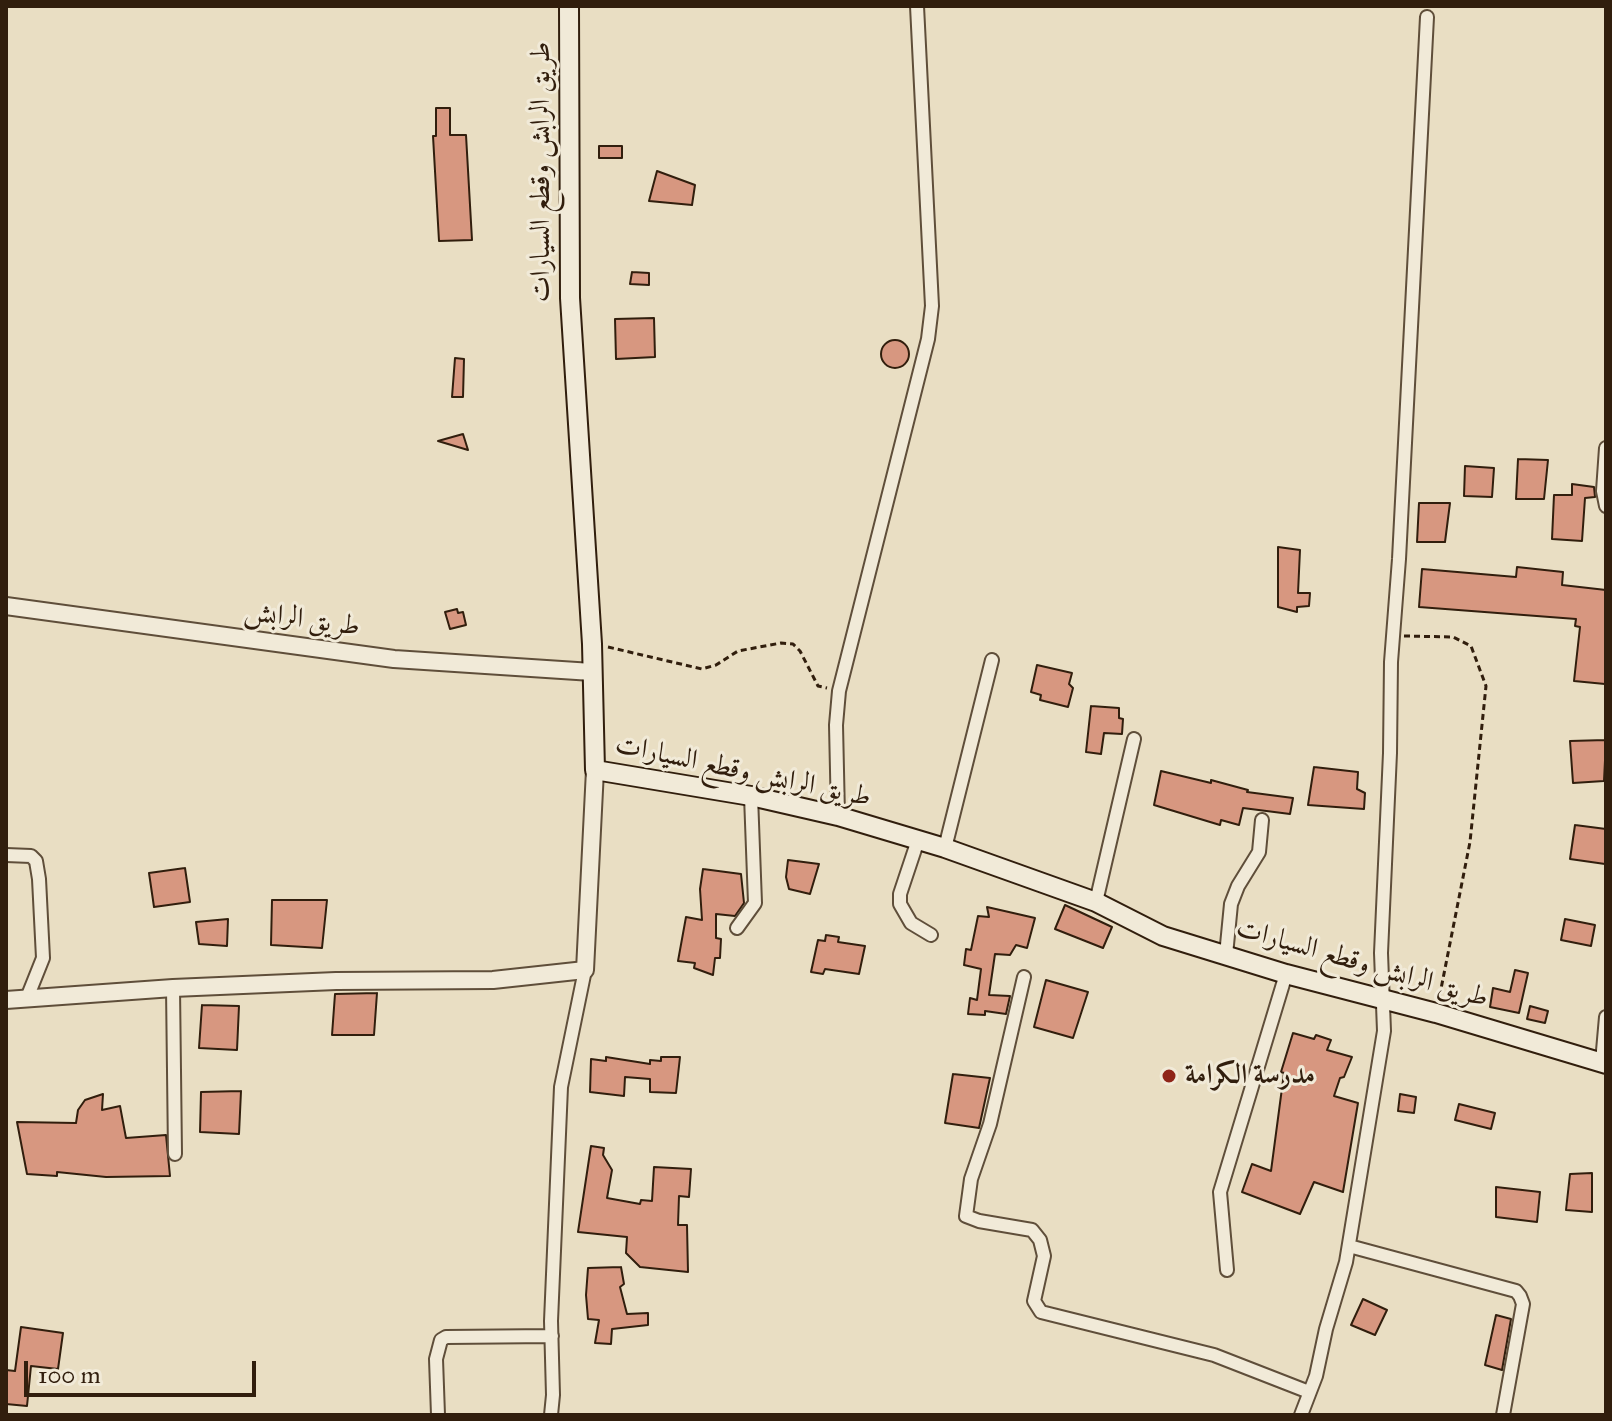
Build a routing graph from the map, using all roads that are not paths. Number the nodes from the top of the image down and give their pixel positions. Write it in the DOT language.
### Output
graph roads {
  1 [pos="569,6"];
  2 [pos="917,6"];
  3 [pos="1427,17"];
  4 [pos="1606,448"];
  5 [pos="1606,506"];
  6 [pos="6,606"];
  7 [pos="992,660"];
  8 [pos="592,672"];
  9 [pos="1134,739"];
  10 [pos="595,770"];
  11 [pos="751,796"];
  12 [pos="838,816"];
  13 [pos="1262,820"];
  14 [pos="918,840"];
  15 [pos="945,848"];
  16 [pos="6,855"];
  17 [pos="1096,902"];
  18 [pos="737,928"];
  19 [pos="931,935"];
  20 [pos="1226,955"];
  21 [pos="585,970"];
  22 [pos="1286,974"];
  23 [pos="1024,977"];
  24 [pos="173,988"];
  25 [pos="27,998"];
  26 [pos="6,1000"];
  27 [pos="1385,1001"];
  28 [pos="1606,1017"];
  29 [pos="1604,1063"];
  30 [pos="175,1154"];
  31 [pos="1349,1246"];
  32 [pos="1227,1270"];
  33 [pos="552,1336"];
  34 [pos="1309,1392"];
  35 [pos="438,1415"];
  36 [pos="551,1415"];
  37 [pos="1301,1415"];
  38 [pos="1503,1415"];
  1 -- 8 [label="main road, طريق الرابش وقطع السيارات"];
  2 -- 12 [label="street"];
  3 -- 27 [label="street"];
  4 -- 5 [label="street"];
  6 -- 8 [label="street, طريق الرابش"];
  7 -- 15 [label="street"];
  8 -- 10 [label="main road, طريق الرابش وقطع السيارات"];
  9 -- 17 [label="street"];
  10 -- 11 [label="main road, طريق الرابش وقطع السيارات"];
  10 -- 21 [label="street"];
  11 -- 12 [label="main road, طريق الرابش وقطع السيارات"];
  11 -- 18 [label="street"];
  12 -- 14 [label="main road, طريق الرابش وقطع السيارات"];
  13 -- 20 [label="street"];
  14 -- 15 [label="main road, طريق الرابش وقطع السيارات"];
  14 -- 19 [label="street"];
  15 -- 17 [label="main road, طريق الرابش وقطع السيارات"];
  16 -- 25 [label="street"];
  17 -- 20 [label="main road, طريق الرابش وقطع السيارات"];
  20 -- 22 [label="main road, طريق الرابش وقطع السيارات"];
  21 -- 24 [label="street"];
  21 -- 33 [label="street"];
  22 -- 27 [label="main road, طريق الرابش وقطع السيارات"];
  22 -- 32 [label="street"];
  23 -- 34 [label="street"];
  24 -- 25 [label="street"];
  24 -- 30 [label="street"];
  25 -- 26 [label="street"];
  27 -- 29 [label="main road, طريق الرابش وقطع السيارات"];
  27 -- 31 [label="street"];
  28 -- 29 [label="street"];
  31 -- 34 [label="street"];
  31 -- 38 [label="street"];
  33 -- 35 [label="street"];
  33 -- 36 [label="street"];
  34 -- 37 [label="street"];
}
